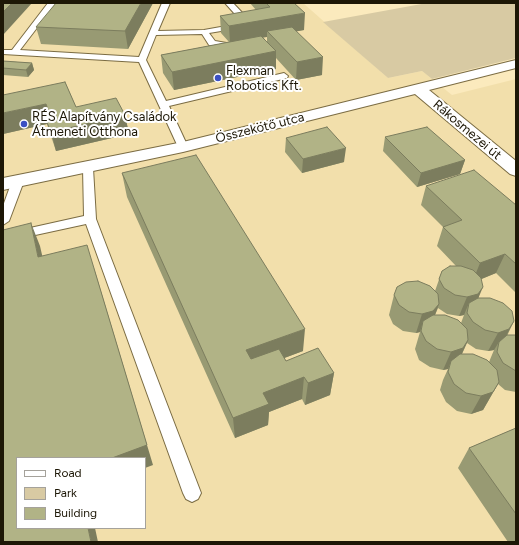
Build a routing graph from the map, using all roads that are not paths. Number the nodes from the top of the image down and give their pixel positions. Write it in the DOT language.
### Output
graph roads {
  1 [pos="52,3"];
  2 [pos="166,3"];
  3 [pos="229,3"];
  4 [pos="204,32"];
  5 [pos="153,33"];
  6 [pos="246,46"];
  7 [pos="3,52"];
  8 [pos="14,53"];
  9 [pos="142,60"];
  10 [pos="516,64"];
  11 [pos="284,76"];
  12 [pos="418,89"];
  13 [pos="163,105"];
  14 [pos="182,147"];
  15 [pos="88,168"];
  16 [pos="516,170"];
  17 [pos="10,183"];
  18 [pos="90,219"];
  19 [pos="3,221"];
  20 [pos="3,238"];
  21 [pos="192,493"];
  1 -- 8 [label="lane"];
  2 -- 5 [label="lane"];
  3 -- 4 [label="lane"];
  4 -- 5 [label="lane"];
  4 -- 6 [label="lane"];
  5 -- 9 [label="lane"];
  7 -- 8 [label="lane"];
  8 -- 9 [label="lane"];
  9 -- 13 [label="lane"];
  10 -- 12 [label="street, Összekötő utca"];
  11 -- 13 [label="lane"];
  12 -- 14 [label="street, Összekötő utca"];
  12 -- 16 [label="street, Rákosmezei út"];
  13 -- 14 [label="lane"];
  14 -- 15 [label="street, Összekötő utca"];
  15 -- 17 [label="street, Összekötő utca"];
  15 -- 18 [label="lane"];
  17 -- 19 [label="lane"];
  18 -- 20 [label="lane"];
  18 -- 21 [label="lane"];
}
